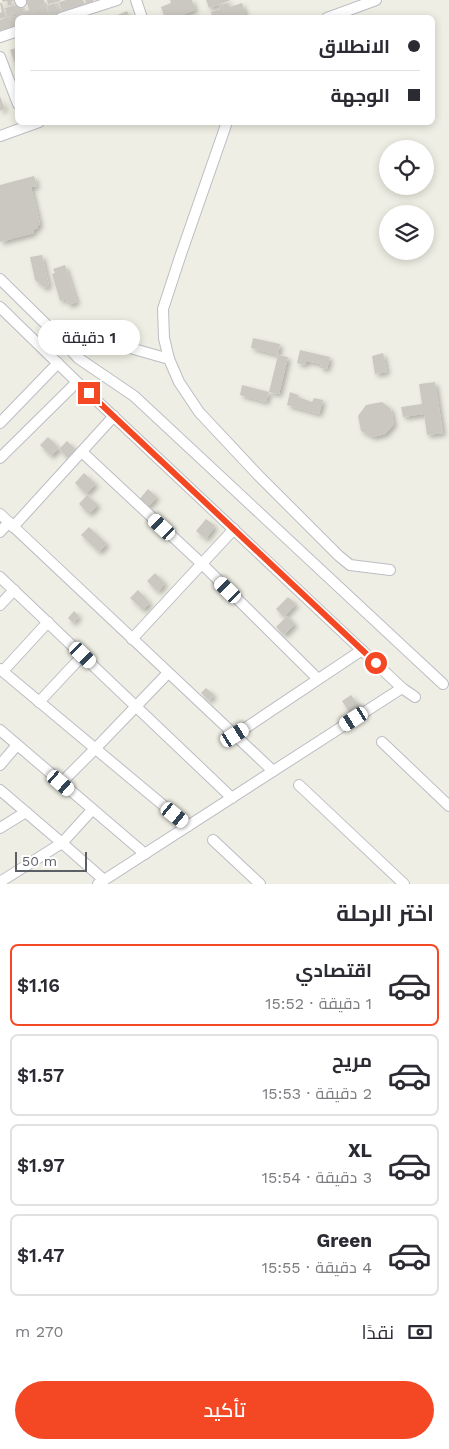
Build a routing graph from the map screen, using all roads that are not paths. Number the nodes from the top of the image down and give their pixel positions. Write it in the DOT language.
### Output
graph roads {
  1 [pos="117,0"];
  2 [pos="136,0"];
  3 [pos="376,0"];
  4 [pos="70,15"];
  5 [pos="141,15"];
  6 [pos="336,15"];
  7 [pos="15,32"];
  8 [pos="0,37"];
  9 [pos="0,57"];
  10 [pos="15,96"];
  11 [pos="25,125"];
  12 [pos="226,125"];
  13 [pos="0,136"];
  14 [pos="0,279"];
  15 [pos="0,307"];
  16 [pos="60,338"];
  17 [pos="169,359"];
  18 [pos="58,363"];
  19 [pos="77,382"];
  20 [pos="114,416"];
  21 [pos="0,424"];
  22 [pos="82,452"];
  23 [pos="0,458"];
  24 [pos="0,514"];
  25 [pos="11,524"];
  26 [pos="234,530"];
  27 [pos="0,532"];
  28 [pos="202,564"];
  29 [pos="390,570"];
  30 [pos="0,577"];
  31 [pos="14,590"];
  32 [pos="0,605"];
  33 [pos="48,622"];
  34 [pos="132,639"];
  35 [pos="362,650"];
  36 [pos="83,655"];
  37 [pos="2,670"];
  38 [pos="168,673"];
  39 [pos="318,680"];
  40 [pos="443,684"];
  41 [pos="402,688"];
  42 [pos="416,697"];
  43 [pos="39,702"];
  44 [pos="136,706"];
  45 [pos="0,730"];
  46 [pos="235,735"];
  47 [pos="382,742"];
  48 [pos="17,745"];
  49 [pos="95,749"];
  50 [pos="0,765"];
  51 [pos="273,771"];
  52 [pos="61,783"];
  53 [pos="299,785"];
  54 [pos="0,790"];
  55 [pos="232,798"];
  56 [pos="449,806"];
  57 [pos="92,810"];
  58 [pos="26,812"];
  59 [pos="188,826"];
  60 [pos="0,828"];
  61 [pos="213,840"];
  62 [pos="62,843"];
  63 [pos="145,854"];
  64 [pos="106,881"];
  65 [pos="0,882"];
  66 [pos="260,884"];
  67 [pos="404,884"];
  1 -- 4 [label="street"];
  2 -- 5 [label="street"];
  3 -- 6 [label="street"];
  7 -- 8 [label="street"];
  9 -- 10 [label="street"];
  11 -- 13 [label="street"];
  12 -- 17 [label="street"];
  14 -- 16 [label="street"];
  15 -- 18 [label="street"];
  16 -- 17 [label="street"];
  16 -- 40 [label="street"];
  17 -- 29 [label="street"];
  18 -- 19 [label="street"];
  18 -- 21 [label="street"];
  19 -- 20 [label="street"];
  19 -- 23 [label="street"];
  20 -- 22 [label="street"];
  20 -- 26 [label="street"];
  22 -- 25 [label="street"];
  22 -- 28 [label="street"];
  24 -- 25 [label="street"];
  25 -- 27 [label="street"];
  25 -- 34 [label="street"];
  26 -- 28 [label="street"];
  26 -- 35 [label="street"];
  28 -- 34 [label="street"];
  28 -- 39 [label="street"];
  30 -- 31 [label="street"];
  31 -- 32 [label="street"];
  31 -- 33 [label="street"];
  33 -- 36 [label="street"];
  33 -- 37 [label="street"];
  34 -- 38 [label="street"];
  35 -- 39 [label="street"];
  35 -- 41 [label="street"];
  36 -- 43 [label="street"];
  36 -- 44 [label="street"];
  37 -- 43 [label="street"];
  38 -- 44 [label="street"];
  38 -- 46 [label="street"];
  39 -- 46 [label="street"];
  41 -- 42 [label="street"];
  41 -- 51 [label="street"];
  43 -- 49 [label="street"];
  44 -- 49 [label="street"];
  44 -- 55 [label="street"];
  45 -- 48 [label="street"];
  46 -- 51 [label="street"];
  47 -- 56 [label="street"];
  48 -- 50 [label="street"];
  48 -- 52 [label="street"];
  49 -- 52 [label="street"];
  49 -- 59 [label="street"];
  51 -- 55 [label="street"];
  52 -- 57 [label="street"];
  53 -- 67 [label="street"];
  54 -- 58 [label="street"];
  55 -- 59 [label="street"];
  57 -- 62 [label="street"];
  57 -- 63 [label="street"];
  58 -- 60 [label="street"];
  58 -- 62 [label="street"];
  59 -- 63 [label="street"];
  61 -- 66 [label="street"];
  62 -- 64 [label="street"];
  62 -- 65 [label="street"];
  63 -- 64 [label="street"];
}
